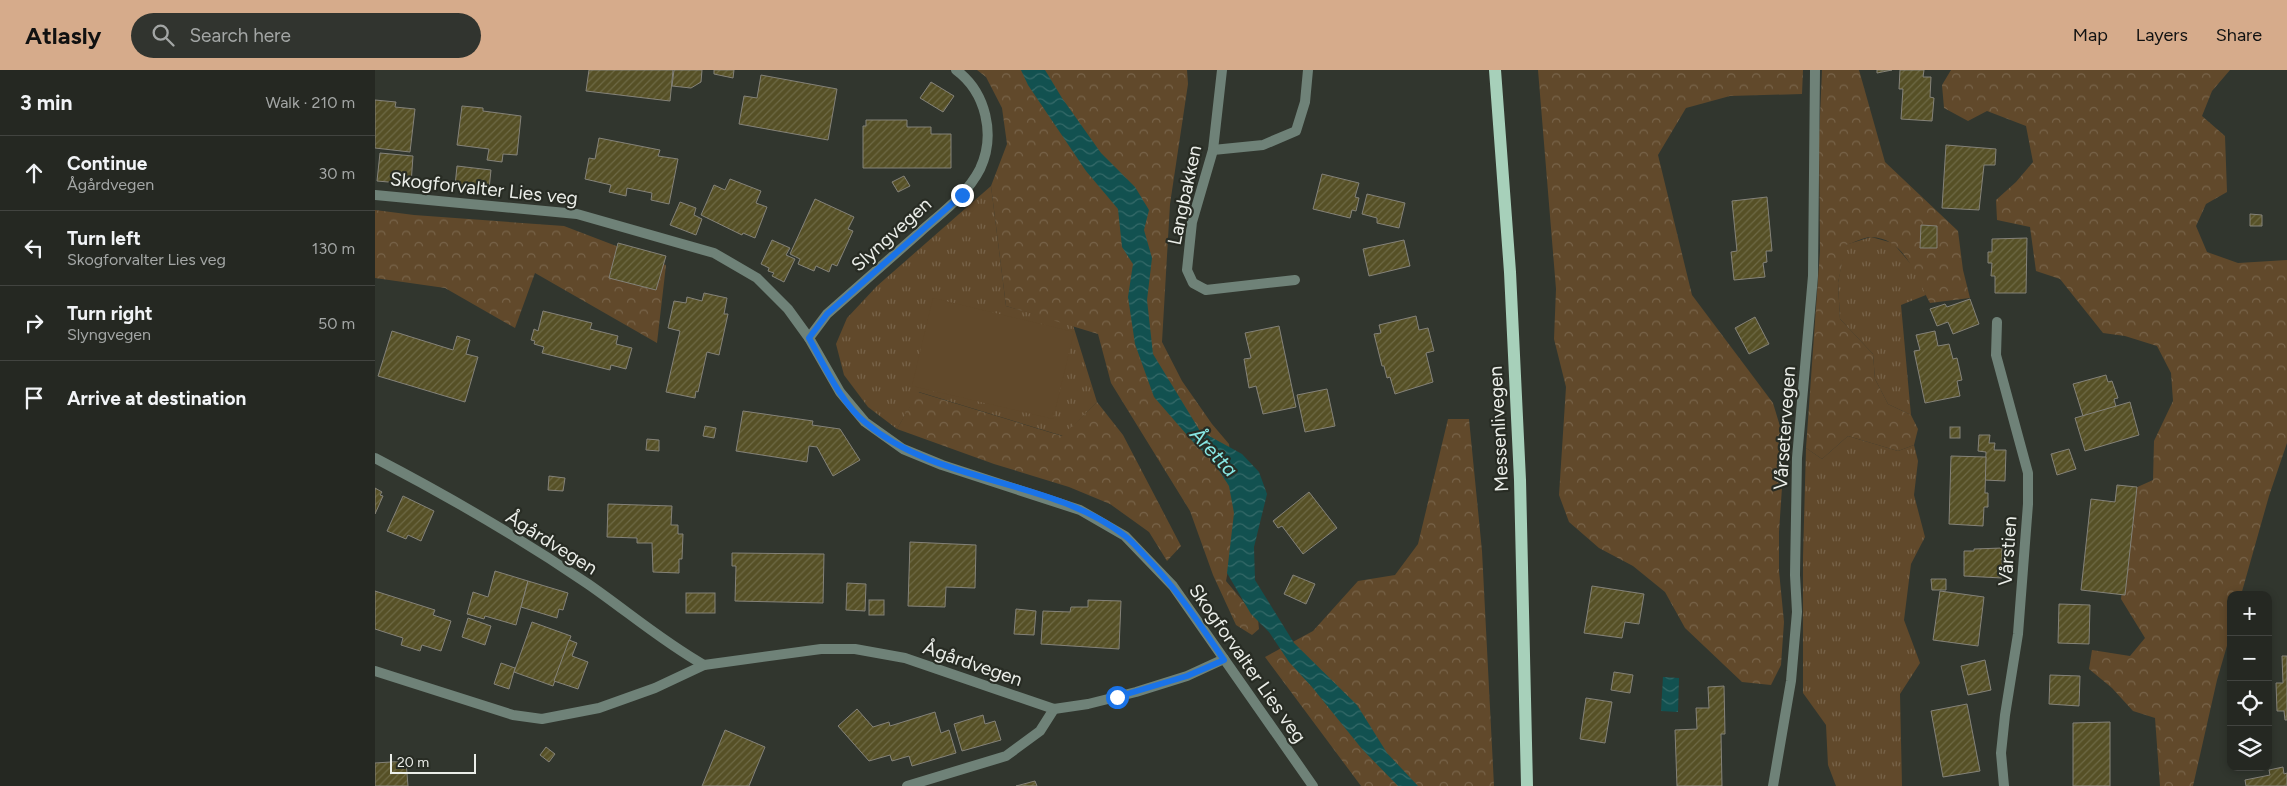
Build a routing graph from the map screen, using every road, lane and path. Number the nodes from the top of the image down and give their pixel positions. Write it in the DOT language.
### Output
graph roads {
  1 [pos="955,70"];
  2 [pos="1221,70"];
  3 [pos="1307,70"];
  4 [pos="1495,70"];
  5 [pos="1815,70"];
  6 [pos="1213,150"];
  7 [pos="375,195"];
  8 [pos="1295,280"];
  9 [pos="1997,322"];
  10 [pos="809,338"];
  11 [pos="375,458"];
  12 [pos="1224,660"];
  13 [pos="704,665"];
  14 [pos="375,671"];
  15 [pos="1054,709"];
  16 [pos="907,786"];
  17 [pos="1313,786"];
  18 [pos="1527,786"];
  19 [pos="1773,786"];
  20 [pos="2004,786"];
  1 -- 10 [label="street, Slyngvegen"];
  2 -- 6 [label="street, Langbakken"];
  3 -- 6 [label="street"];
  4 -- 18 [label="main road, Messenlivegen"];
  5 -- 19 [label="street, Vårsetervegen"];
  6 -- 8 [label="street, Langbakken"];
  7 -- 10 [label="street, Skogforvalter Lies veg"];
  9 -- 20 [label="street, Vårstien"];
  10 -- 12 [label="street, Skogforvalter Lies veg"];
  11 -- 13 [label="street, Ågårdvegen"];
  12 -- 15 [label="street, Ågårdvegen"];
  12 -- 17 [label="street, Skogforvalter Lies veg"];
  13 -- 14 [label="street, Ågårdvegen"];
  13 -- 15 [label="street, Ågårdvegen"];
  15 -- 16 [label="street"];
}
